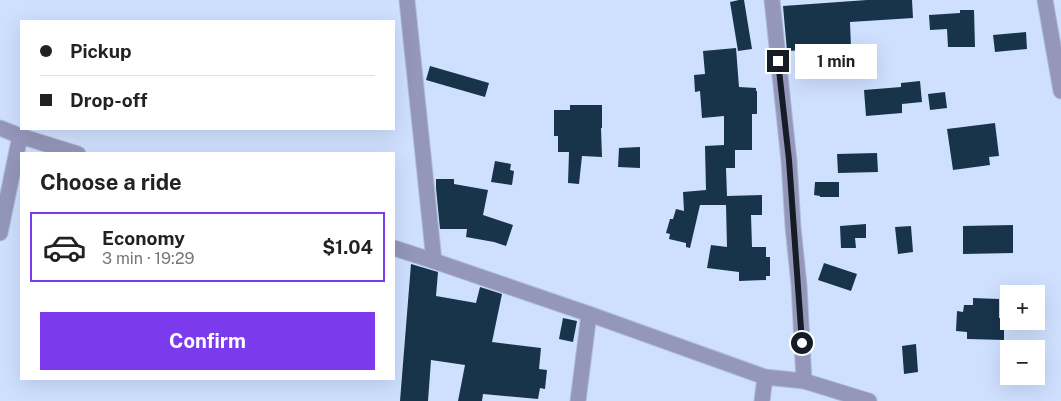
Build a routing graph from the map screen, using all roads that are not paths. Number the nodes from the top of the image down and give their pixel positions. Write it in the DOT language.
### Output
graph roads {
  1 [pos="408,0"];
  2 [pos="772,0"];
  3 [pos="1045,0"];
  4 [pos="1061,90"];
  5 [pos="0,128"];
  6 [pos="20,136"];
  7 [pos="72,152"];
  8 [pos="0,233"];
  9 [pos="395,248"];
  10 [pos="434,260"];
  11 [pos="589,314"];
  12 [pos="765,377"];
  13 [pos="804,381"];
  14 [pos="578,401"];
  15 [pos="762,401"];
  16 [pos="869,401"];
  1 -- 10 [label="street"];
  2 -- 13 [label="street"];
  3 -- 4 [label="street"];
  5 -- 6 [label="street"];
  6 -- 7 [label="street"];
  6 -- 8 [label="street"];
  9 -- 10 [label="street"];
  10 -- 11 [label="street"];
  11 -- 12 [label="street"];
  11 -- 14 [label="street"];
  12 -- 13 [label="street"];
  12 -- 15 [label="street"];
  13 -- 16 [label="street"];
}
